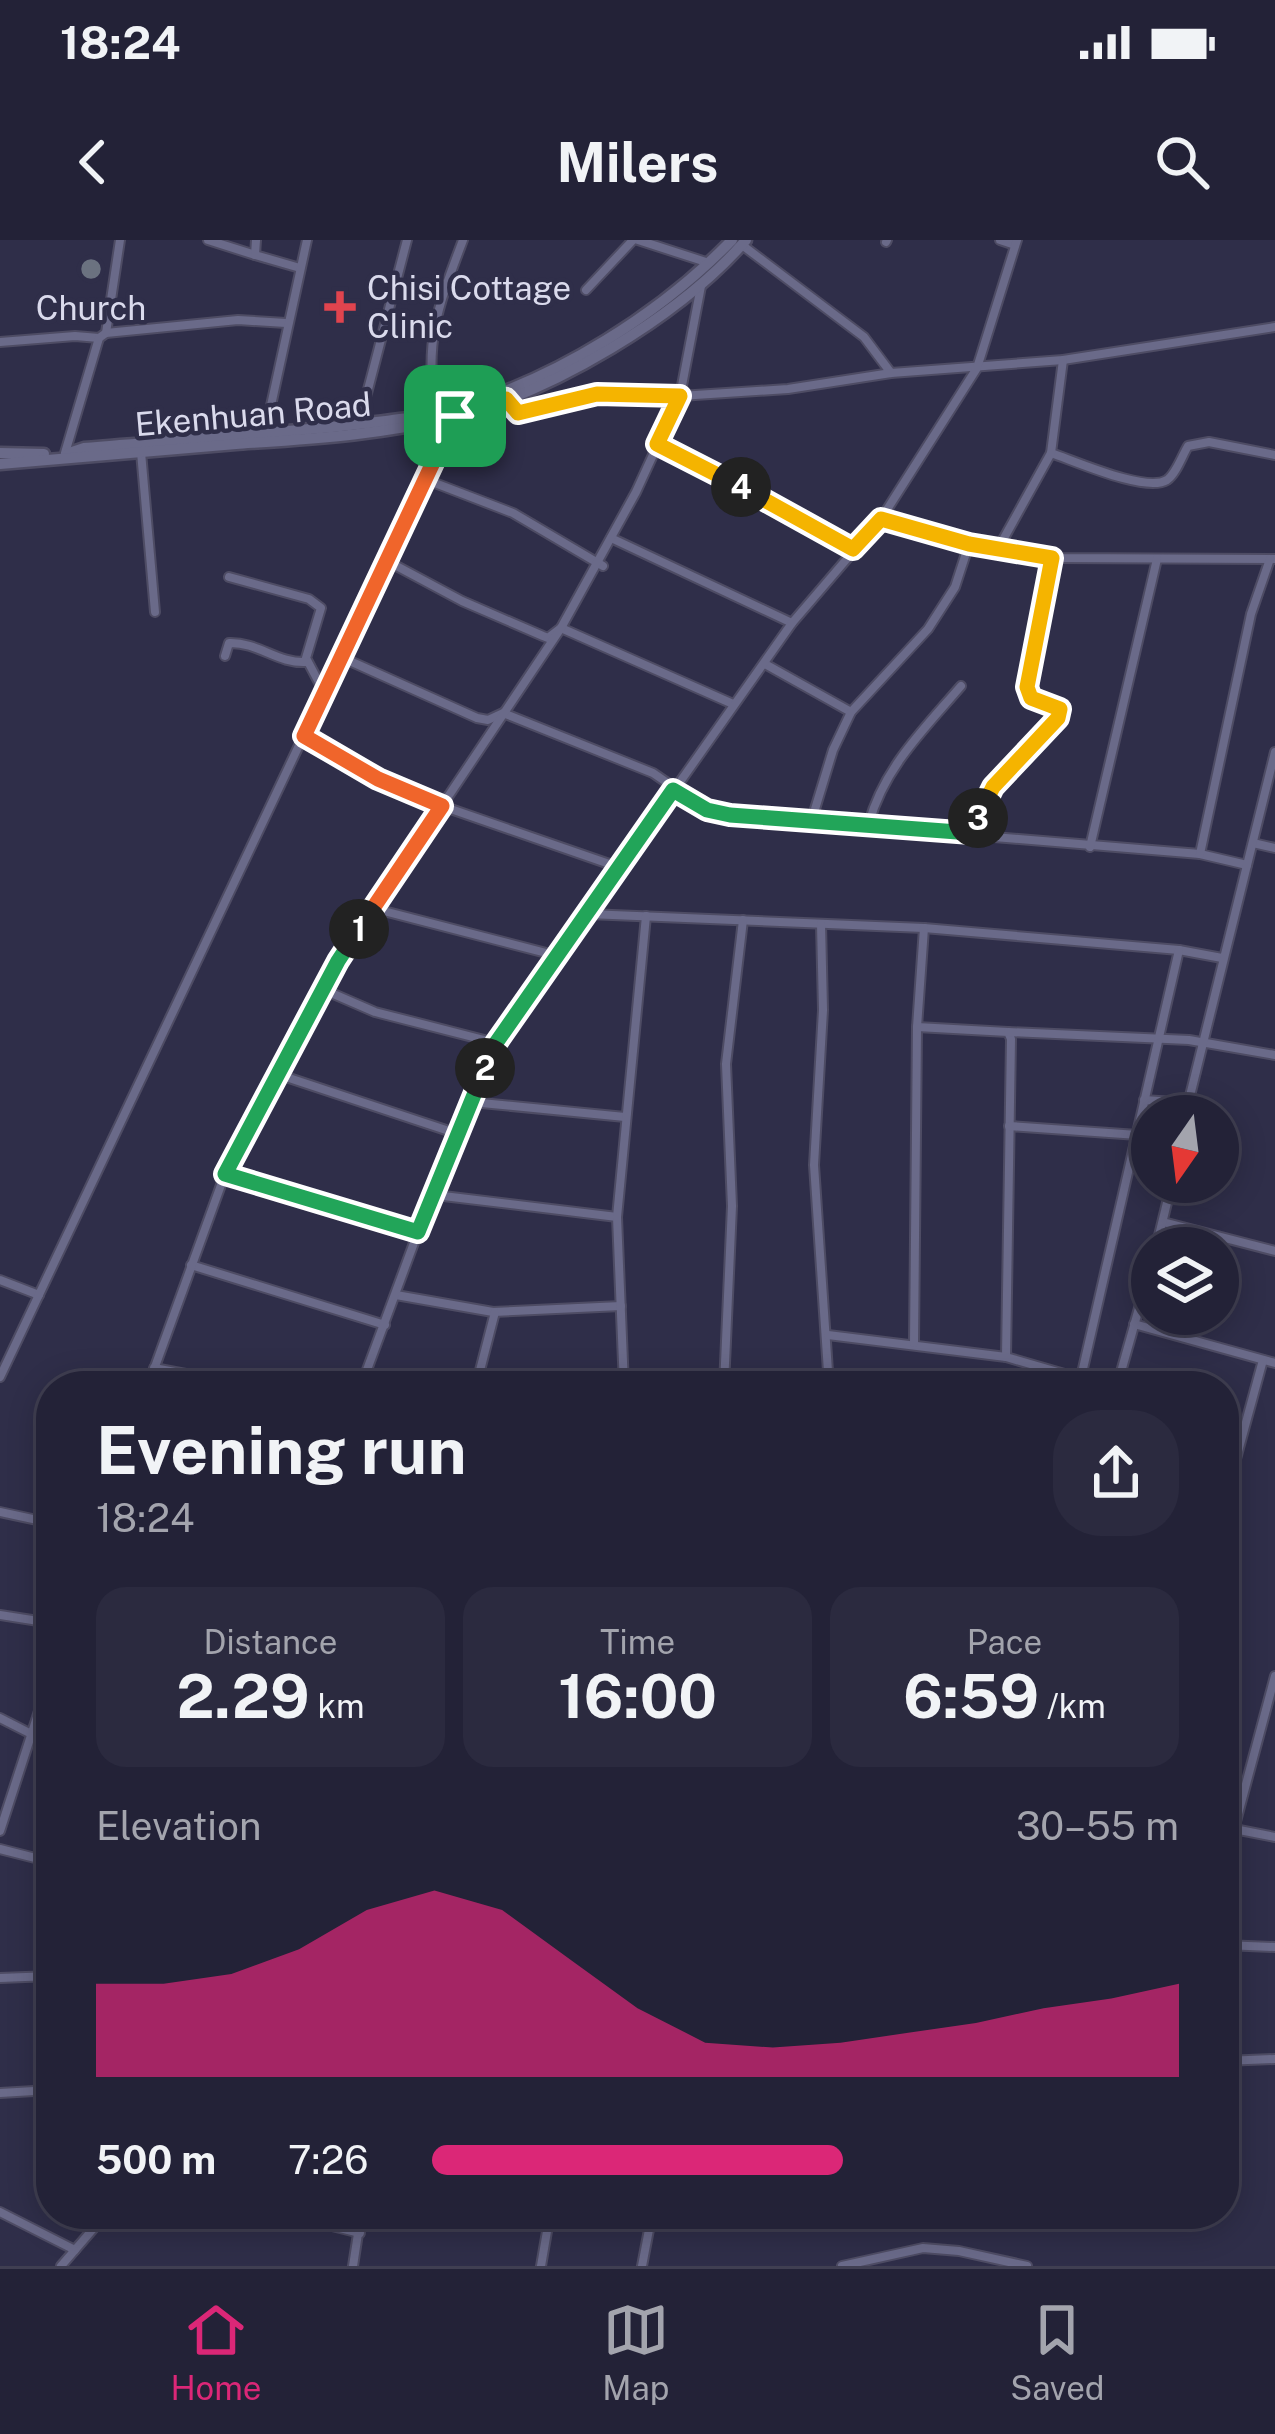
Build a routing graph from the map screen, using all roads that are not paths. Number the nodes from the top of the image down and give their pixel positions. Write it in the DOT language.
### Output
graph roads {
  1 [pos="208,240"];
  2 [pos="256,240"];
  3 [pos="307,240"];
  4 [pos="406,240"];
  5 [pos="463,240"];
  6 [pos="635,240"];
  7 [pos="1000,240"];
  8 [pos="123,241"];
  9 [pos="740,242"];
  10 [pos="1016,243"];
  11 [pos="256,255"];
  12 [pos="709,263"];
  13 [pos="300,268"];
  14 [pos="701,285"];
  15 [pos="586,290"];
  16 [pos="286,323"];
  17 [pos="1275,327"];
  18 [pos="102,336"];
  19 [pos="0,342"];
  20 [pos="1063,360"];
  21 [pos="977,368"];
  22 [pos="891,373"];
  23 [pos="680,396"];
  24 [pos="506,399"];
  25 [pos="436,412"];
  26 [pos="455,416"];
  27 [pos="359,424"];
  28 [pos="265,434"];
  29 [pos="657,444"];
  30 [pos="141,452"];
  31 [pos="0,453"];
  32 [pos="1052,453"];
  33 [pos="65,454"];
  34 [pos="1275,455"];
  35 [pos="0,464"];
  36 [pos="427,480"];
  37 [pos="881,519"];
  38 [pos="611,538"];
  39 [pos="969,544"];
  40 [pos="999,547"];
  41 [pos="853,549"];
  42 [pos="1052,558"];
  43 [pos="1157,559"];
  44 [pos="1273,559"];
  45 [pos="389,562"];
  46 [pos="603,566"];
  47 [pos="229,577"];
  48 [pos="155,612"];
  49 [pos="792,623"];
  50 [pos="561,628"];
  51 [pos="225,656"];
  52 [pos="343,658"];
  53 [pos="307,662"];
  54 [pos="765,664"];
  55 [pos="961,686"];
  56 [pos="325,693"];
  57 [pos="733,704"];
  58 [pos="851,712"];
  59 [pos="503,713"];
  60 [pos="304,736"];
  61 [pos="1275,752"];
  62 [pos="673,790"];
  63 [pos="442,806"];
  64 [pos="812,819"];
  65 [pos="868,824"];
  66 [pos="971,833"];
  67 [pos="1253,843"];
  68 [pos="1090,847"];
  69 [pos="1275,848"];
  70 [pos="1201,854"];
  71 [pos="1247,865"];
  72 [pos="619,867"];
  73 [pos="372,908"];
  74 [pos="586,914"];
  75 [pos="646,916"];
  76 [pos="743,920"];
  77 [pos="821,924"];
  78 [pos="924,928"];
  79 [pos="1179,950"];
  80 [pos="558,956"];
  81 [pos="1222,958"];
  82 [pos="322,989"];
  83 [pos="916,1027"];
  84 [pos="1008,1033"];
  85 [pos="1160,1039"];
  86 [pos="496,1043"];
  87 [pos="1201,1045"];
  88 [pos="1275,1055"];
  89 [pos="277,1074"];
  90 [pos="1145,1095"];
  91 [pos="1190,1095"];
  92 [pos="470,1102"];
  93 [pos="625,1117"];
  94 [pos="1009,1126"];
  95 [pos="458,1134"];
  96 [pos="1131,1134"];
  97 [pos="1131,1156"];
  98 [pos="225,1174"];
  99 [pos="435,1195"];
  100 [pos="1167,1203"];
  101 [pos="617,1217"];
  102 [pos="1163,1222"];
  103 [pos="1162,1227"];
  104 [pos="418,1232"];
  105 [pos="1275,1251"];
  106 [pos="191,1265"];
  107 [pos="0,1280"];
  108 [pos="39,1295"];
  109 [pos="396,1295"];
  110 [pos="621,1306"];
  111 [pos="495,1312"];
  112 [pos="385,1325"];
  113 [pos="828,1335"];
  114 [pos="1131,1335"];
  115 [pos="1173,1335"];
  116 [pos="914,1343"];
  117 [pos="1006,1358"];
  118 [pos="1263,1360"];
  119 [pos="1275,1363"];
  120 [pos="154,1368"];
  121 [pos="153,1371"];
  122 [pos="170,1371"];
  123 [pos="367,1371"];
  124 [pos="480,1371"];
  125 [pos="623,1371"];
  126 [pos="725,1371"];
  127 [pos="829,1371"];
  128 [pos="1046,1371"];
  129 [pos="1082,1371"];
  130 [pos="1121,1371"];
  131 [pos="0,1377"];
  132 [pos="1239,1448"];
  133 [pos="0,1512"];
  134 [pos="36,1519"];
  135 [pos="0,1615"];
  136 [pos="36,1621"];
  137 [pos="1275,1676"];
  138 [pos="36,1715"];
  139 [pos="0,1718"];
  140 [pos="30,1732"];
  141 [pos="36,1735"];
  142 [pos="1239,1795"];
  143 [pos="1239,1830"];
  144 [pos="0,1831"];
  145 [pos="1275,1837"];
  146 [pos="0,1850"];
  147 [pos="36,1858"];
  148 [pos="1239,1946"];
  149 [pos="1275,1947"];
  150 [pos="36,1977"];
  151 [pos="0,1978"];
  152 [pos="1275,2059"];
  153 [pos="1239,2060"];
  154 [pos="36,2091"];
  155 [pos="0,2093"];
  156 [pos="0,2212"];
  157 [pos="93,2229"];
  158 [pos="344,2229"];
  159 [pos="360,2229"];
  160 [pos="548,2229"];
  161 [pos="649,2229"];
  162 [pos="360,2233"];
  163 [pos="75,2250"];
  164 [pos="1002,2263"];
  165 [pos="61,2266"];
  166 [pos="353,2266"];
  167 [pos="542,2266"];
  168 [pos="642,2266"];
  169 [pos="842,2266"];
  170 [pos="1027,2266"];
  1 -- 11 [label="street"];
  2 -- 11 [label="street"];
  3 -- 13 [label="street"];
  4 -- 27 [label="street"];
  5 -- 25 [label="street"];
  6 -- 12 [label="street"];
  6 -- 15 [label="street"];
  7 -- 10 [label="street"];
  8 -- 18 [label="street"];
  9 -- 12 [label="main road, Ekenhuan Road"];
  9 -- 14 [label="main road, Ekenhuan Road"];
  9 -- 22 [label="street"];
  10 -- 21 [label="street"];
  11 -- 13 [label="street"];
  12 -- 25 [label="main road, Ekenhuan Road"];
  13 -- 16 [label="street"];
  14 -- 23 [label="street"];
  14 -- 24 [label="main road, Ekenhuan Road"];
  16 -- 18 [label="street"];
  16 -- 28 [label="street"];
  17 -- 20 [label="street"];
  18 -- 19 [label="street"];
  18 -- 33 [label="street"];
  20 -- 21 [label="street"];
  20 -- 32 [label="street"];
  21 -- 22 [label="street"];
  21 -- 37 [label="street"];
  22 -- 23 [label="street"];
  23 -- 24 [label="street"];
  23 -- 29 [label="street"];
  24 -- 26 [label="main road, Ekenhuan Road"];
  25 -- 27 [label="main road, Ekenhuan Road"];
  26 -- 30 [label="main road, Ekenhuan Road"];
  26 -- 36 [label="street"];
  27 -- 28 [label="main road, Ekenhuan Road"];
  28 -- 33 [label="main road, Ekenhuan Road"];
  29 -- 38 [label="street"];
  29 -- 41 [label="street"];
  30 -- 35 [label="main road, Ekenhuan Road"];
  30 -- 48 [label="street"];
  31 -- 33 [label="main road, Ekenhuan Road"];
  32 -- 34 [label="street"];
  32 -- 40 [label="street"];
  36 -- 45 [label="street"];
  36 -- 46 [label="street"];
  37 -- 39 [label="street"];
  37 -- 41 [label="street"];
  38 -- 49 [label="street"];
  38 -- 50 [label="street"];
  39 -- 40 [label="street"];
  39 -- 58 [label="street"];
  40 -- 42 [label="street"];
  41 -- 49 [label="street"];
  42 -- 43 [label="street"];
  42 -- 66 [label="street"];
  43 -- 44 [label="street"];
  43 -- 68 [label="street"];
  44 -- 70 [label="street"];
  45 -- 50 [label="street"];
  45 -- 52 [label="street"];
  47 -- 53 [label="street"];
  49 -- 54 [label="street"];
  50 -- 57 [label="street"];
  50 -- 59 [label="street"];
  51 -- 53 [label="street"];
  52 -- 56 [label="street"];
  52 -- 59 [label="street"];
  53 -- 56 [label="street"];
  54 -- 57 [label="street"];
  54 -- 58 [label="street"];
  55 -- 65 [label="street"];
  56 -- 60 [label="street"];
  57 -- 62 [label="street"];
  58 -- 64 [label="street"];
  59 -- 62 [label="street"];
  59 -- 63 [label="street"];
  60 -- 63 [label="street"];
  60 -- 108 [label="street"];
  61 -- 67 [label="street"];
  62 -- 64 [label="street"];
  62 -- 72 [label="street"];
  63 -- 72 [label="street"];
  63 -- 73 [label="street"];
  64 -- 65 [label="street"];
  65 -- 66 [label="street"];
  66 -- 68 [label="street"];
  67 -- 69 [label="street"];
  67 -- 71 [label="street"];
  68 -- 70 [label="street"];
  70 -- 71 [label="street"];
  71 -- 81 [label="street"];
  72 -- 74 [label="street"];
  73 -- 80 [label="street"];
  73 -- 82 [label="street"];
  74 -- 75 [label="street"];
  74 -- 80 [label="street"];
  75 -- 76 [label="street"];
  75 -- 93 [label="street"];
  76 -- 77 [label="street"];
  76 -- 126 [label="street"];
  77 -- 78 [label="street"];
  77 -- 113 [label="street"];
  78 -- 79 [label="street"];
  78 -- 83 [label="street"];
  79 -- 81 [label="street"];
  79 -- 85 [label="street"];
  80 -- 86 [label="street"];
  81 -- 87 [label="street"];
  82 -- 86 [label="street"];
  82 -- 89 [label="street"];
  83 -- 84 [label="street"];
  83 -- 116 [label="street"];
  84 -- 85 [label="street"];
  84 -- 94 [label="street"];
  85 -- 87 [label="street"];
  85 -- 90 [label="street"];
  86 -- 92 [label="street"];
  87 -- 88 [label="street"];
  87 -- 91 [label="street"];
  89 -- 95 [label="street"];
  89 -- 98 [label="street"];
  92 -- 93 [label="street"];
  92 -- 95 [label="street"];
  93 -- 101 [label="street"];
  94 -- 96 [label="street"];
  94 -- 117 [label="street"];
  95 -- 99 [label="street"];
  97 -- 129 [label="street"];
  98 -- 104 [label="street"];
  98 -- 106 [label="street"];
  99 -- 101 [label="street"];
  99 -- 104 [label="street"];
  100 -- 102 [label="street"];
  101 -- 110 [label="street"];
  102 -- 103 [label="street"];
  102 -- 105 [label="street"];
  104 -- 109 [label="street"];
  106 -- 112 [label="street"];
  106 -- 120 [label="street"];
  107 -- 108 [label="street"];
  108 -- 131 [label="street"];
  109 -- 111 [label="street"];
  109 -- 112 [label="street"];
  110 -- 111 [label="street"];
  110 -- 125 [label="street"];
  111 -- 124 [label="street"];
  112 -- 123 [label="street"];
  113 -- 116 [label="street"];
  113 -- 127 [label="street"];
  114 -- 130 [label="street"];
  115 -- 118 [label="street"];
  116 -- 117 [label="street"];
  117 -- 128 [label="street"];
  118 -- 119 [label="street"];
  118 -- 132 [label="street"];
  120 -- 121 [label="street"];
  120 -- 122 [label="street"];
  133 -- 134 [label="street"];
  135 -- 136 [label="street"];
  137 -- 142 [label="street"];
  138 -- 140 [label="street"];
  139 -- 140 [label="street"];
  140 -- 141 [label="street"];
  140 -- 144 [label="street"];
  143 -- 145 [label="street"];
  146 -- 147 [label="street"];
  148 -- 149 [label="street"];
  150 -- 151 [label="street"];
  152 -- 153 [label="street"];
  154 -- 155 [label="street"];
  156 -- 163 [label="street"];
  157 -- 163 [label="street"];
  158 -- 162 [label="street"];
  159 -- 162 [label="street"];
  160 -- 167 [label="street"];
  161 -- 168 [label="street"];
  162 -- 166 [label="street"];
  163 -- 165 [label="street"];
  164 -- 169 [label="street"];
  164 -- 170 [label="street"];
}
